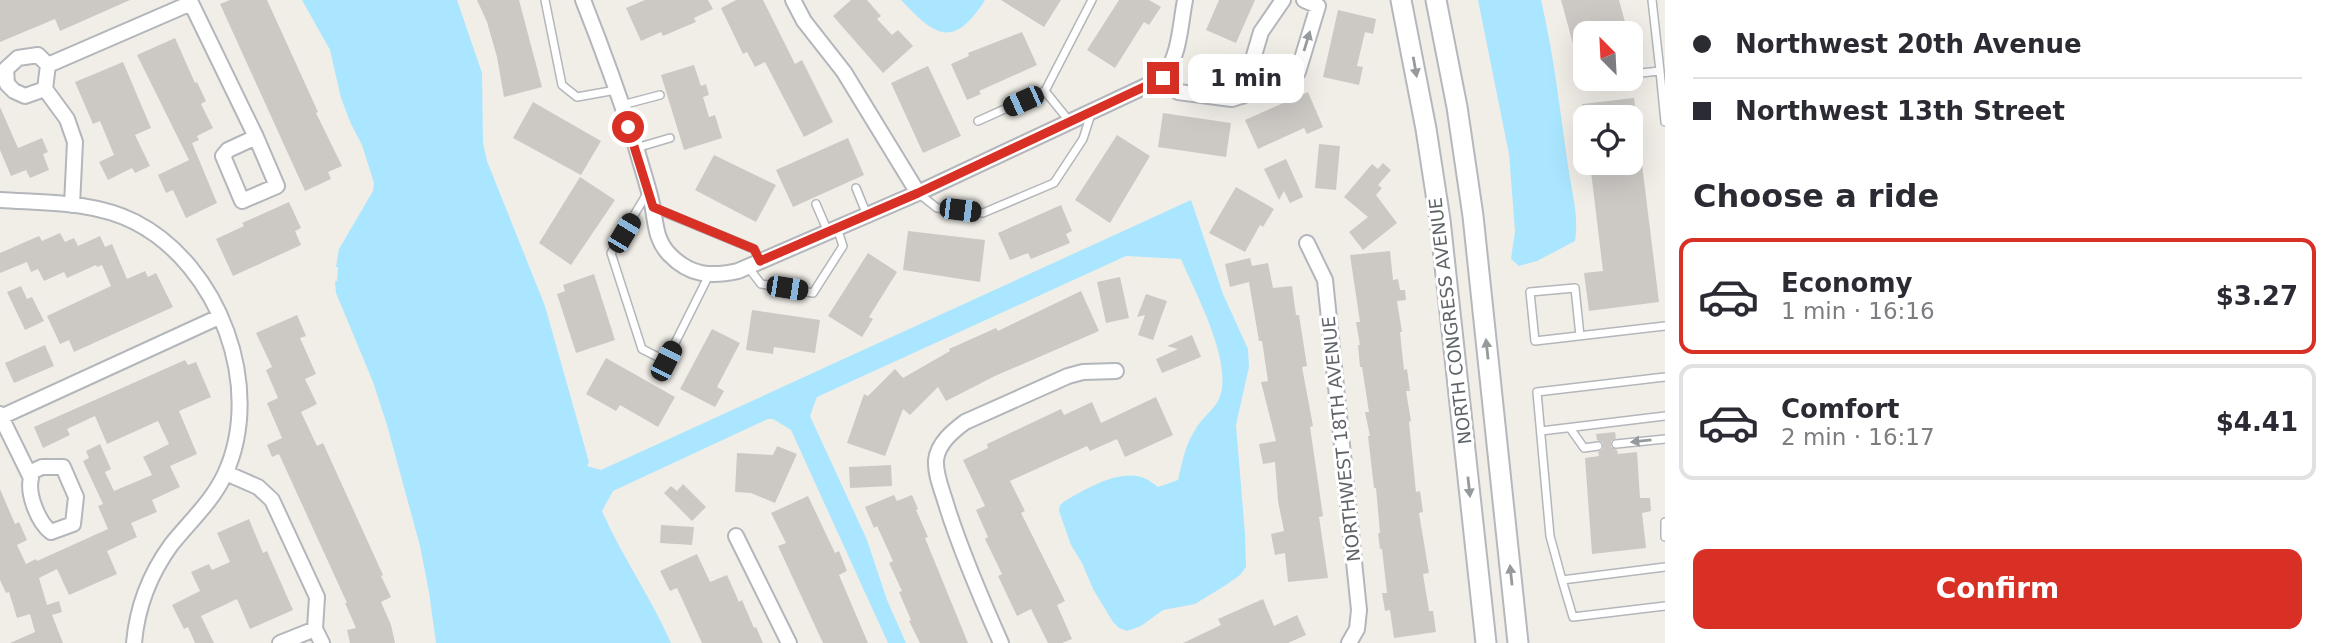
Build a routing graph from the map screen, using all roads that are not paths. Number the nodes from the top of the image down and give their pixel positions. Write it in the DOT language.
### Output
graph roads {
  1 [pos="545,0"];
  2 [pos="793,0"];
  3 [pos="1092,0"];
  4 [pos="1185,0"];
  5 [pos="1283,0"];
  6 [pos="1304,0"];
  7 [pos="1401,0"];
  8 [pos="1436,0"];
  9 [pos="1652,0"];
  10 [pos="586,1"];
  11 [pos="48,65"];
  12 [pos="1660,71"];
  13 [pos="1643,73"];
  14 [pos="1163,78"];
  15 [pos="44,89"];
  16 [pos="616,90"];
  17 [pos="1045,91"];
  18 [pos="660,95"];
  19 [pos="1242,96"];
  20 [pos="621,105"];
  21 [pos="1092,112"];
  22 [pos="978,121"];
  23 [pos="1070,122"];
  24 [pos="1665,122"];
  25 [pos="257,137"];
  26 [pos="670,138"];
  27 [pos="636,148"];
  28 [pos="856,188"];
  29 [pos="648,192"];
  30 [pos="918,193"];
  31 [pos="0,200"];
  32 [pos="816,204"];
  33 [pos="72,205"];
  34 [pos="653,207"];
  35 [pos="867,215"];
  36 [pos="1473,216"];
  37 [pos="1440,220"];
  38 [pos="832,230"];
  39 [pos="1307,243"];
  40 [pos="754,264"];
  41 [pos="710,274"];
  42 [pos="219,317"];
  43 [pos="1665,326"];
  44 [pos="1580,336"];
  45 [pos="1116,372"];
  46 [pos="1665,377"];
  47 [pos="1,416"];
  48 [pos="1665,416"];
  49 [pos="1570,428"];
  50 [pos="1541,431"];
  51 [pos="1665,439"];
  52 [pos="1616,444"];
  53 [pos="1598,446"];
  54 [pos="29,473"];
  55 [pos="226,473"];
  56 [pos="1665,522"];
  57 [pos="736,536"];
  58 [pos="1665,537"];
  59 [pos="1665,567"];
  60 [pos="1562,580"];
  61 [pos="1665,606"];
  62 [pos="315,629"];
  63 [pos="1351,641"];
  64 [pos="134,643"];
  65 [pos="280,643"];
  66 [pos="322,643"];
  67 [pos="789,643"];
  68 [pos="1001,643"];
  69 [pos="1486,643"];
  70 [pos="1518,643"];
  1 -- 16 [label="lane"];
  2 -- 30 [label="street"];
  3 -- 17 [label="lane"];
  4 -- 14 [label="street"];
  5 -- 19 [label="street"];
  19 -- 6 [label="street, one-way"];
  7 -- 37 [label="main road, NORTH CONGRESS AVENUE, one-way"];
  8 -- 36 [label="main road, NORTH CONGRESS AVENUE"];
  9 -- 12 [label="lane"];
  10 -- 16 [label="street"];
  11 -- 15 [label="street"];
  11 -- 15 [label="street"];
  11 -- 25 [label="street"];
  12 -- 13 [label="lane"];
  12 -- 24 [label="lane"];
  14 -- 19 [label="street"];
  14 -- 21 [label="street"];
  15 -- 33 [label="street"];
  16 -- 20 [label="street"];
  17 -- 22 [label="lane"];
  17 -- 23 [label="lane"];
  18 -- 20 [label="lane"];
  20 -- 27 [label="street"];
  21 -- 23 [label="street"];
  21 -- 30 [label="lane"];
  23 -- 30 [label="street"];
  25 -- 25 [label="street"];
  26 -- 27 [label="lane"];
  27 -- 29 [label="street"];
  28 -- 35 [label="lane"];
  29 -- 34 [label="street"];
  29 -- 41 [label="lane"];
  30 -- 35 [label="street"];
  31 -- 33 [label="street"];
  32 -- 38 [label="lane"];
  33 -- 42 [label="street"];
  34 -- 40 [label="lane"];
  34 -- 41 [label="street"];
  35 -- 38 [label="street"];
  36 -- 37 [label="main road"];
  70 -- 36 [label="main road, NORTH CONGRESS AVENUE, one-way"];
  37 -- 69 [label="main road, NORTH CONGRESS AVENUE, one-way"];
  38 -- 40 [label="street"];
  38 -- 40 [label="lane"];
  39 -- 63 [label="street, NORTHWEST 18TH AVENUE"];
  40 -- 41 [label="street"];
  42 -- 47 [label="street"];
  42 -- 55 [label="street"];
  43 -- 44 [label="lane"];
  44 -- 44 [label="lane"];
  45 -- 68 [label="street"];
  46 -- 50 [label="lane"];
  47 -- 54 [label="street"];
  48 -- 49 [label="lane"];
  49 -- 50 [label="lane"];
  49 -- 53 [label="lane"];
  50 -- 60 [label="lane"];
  51 -- 52 [label="lane, one-way"];
  54 -- 54 [label="street"];
  55 -- 62 [label="street"];
  55 -- 64 [label="street"];
  56 -- 58 [label="lane"];
  57 -- 67 [label="street"];
  59 -- 60 [label="lane"];
  60 -- 61 [label="lane"];
  62 -- 65 [label="street"];
  62 -- 66 [label="street"];
}
